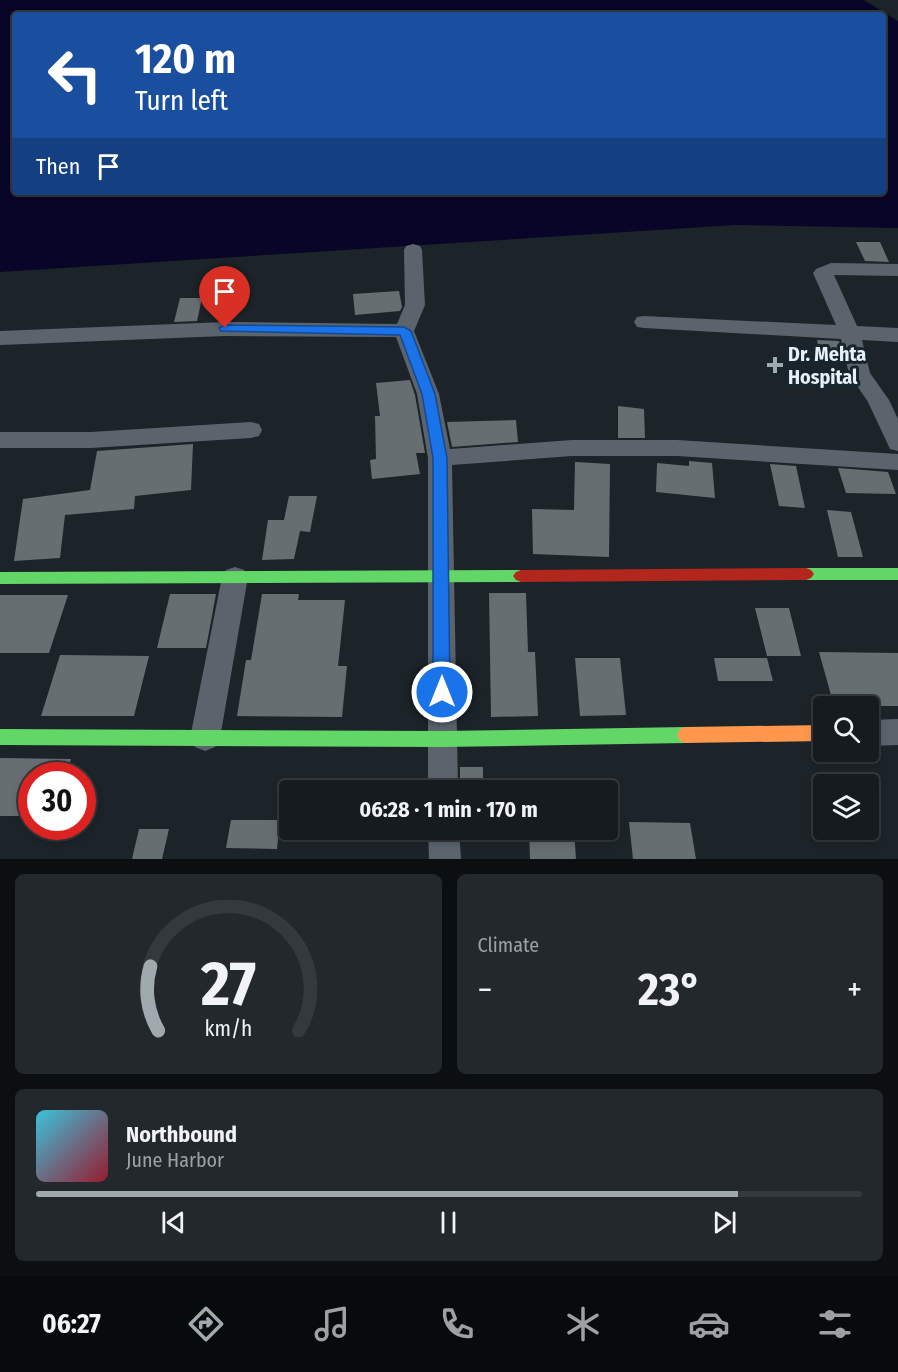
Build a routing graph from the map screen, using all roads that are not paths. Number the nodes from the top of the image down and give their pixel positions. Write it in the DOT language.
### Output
graph roads {
  1 [pos="413,250"];
  2 [pos="898,270"];
  3 [pos="644,322"];
  4 [pos="404,331"];
  5 [pos="850,333"];
  6 [pos="898,335"];
  7 [pos="0,338"];
  8 [pos="251,430"];
  9 [pos="0,440"];
  10 [pos="898,442"];
  11 [pos="440,458"];
  12 [pos="898,462"];
  13 [pos="898,574"];
  14 [pos="442,576"];
  15 [pos="235,577"];
  16 [pos="0,578"];
  17 [pos="898,732"];
  18 [pos="813,733"];
  19 [pos="879,733"];
  20 [pos="0,737"];
  21 [pos="205,738"];
  22 [pos="442,739"];
  23 [pos="443,780"];
  24 [pos="444,840"];
  25 [pos="445,859"];
  1 -- 4 [label="street"];
  2 -- 5 [label="street"];
  3 -- 5 [label="street"];
  4 -- 7 [label="street"];
  4 -- 11 [label="street"];
  5 -- 6 [label="street"];
  5 -- 10 [label="street"];
  8 -- 9 [label="street"];
  11 -- 12 [label="street"];
  11 -- 14 [label="street"];
  13 -- 14 [label="street"];
  14 -- 15 [label="street"];
  14 -- 22 [label="street"];
  15 -- 16 [label="street"];
  15 -- 21 [label="street"];
  17 -- 19 [label="street"];
  18 -- 22 [label="street"];
  20 -- 21 [label="street"];
  21 -- 22 [label="street"];
  22 -- 23 [label="street"];
  24 -- 25 [label="street"];
}
